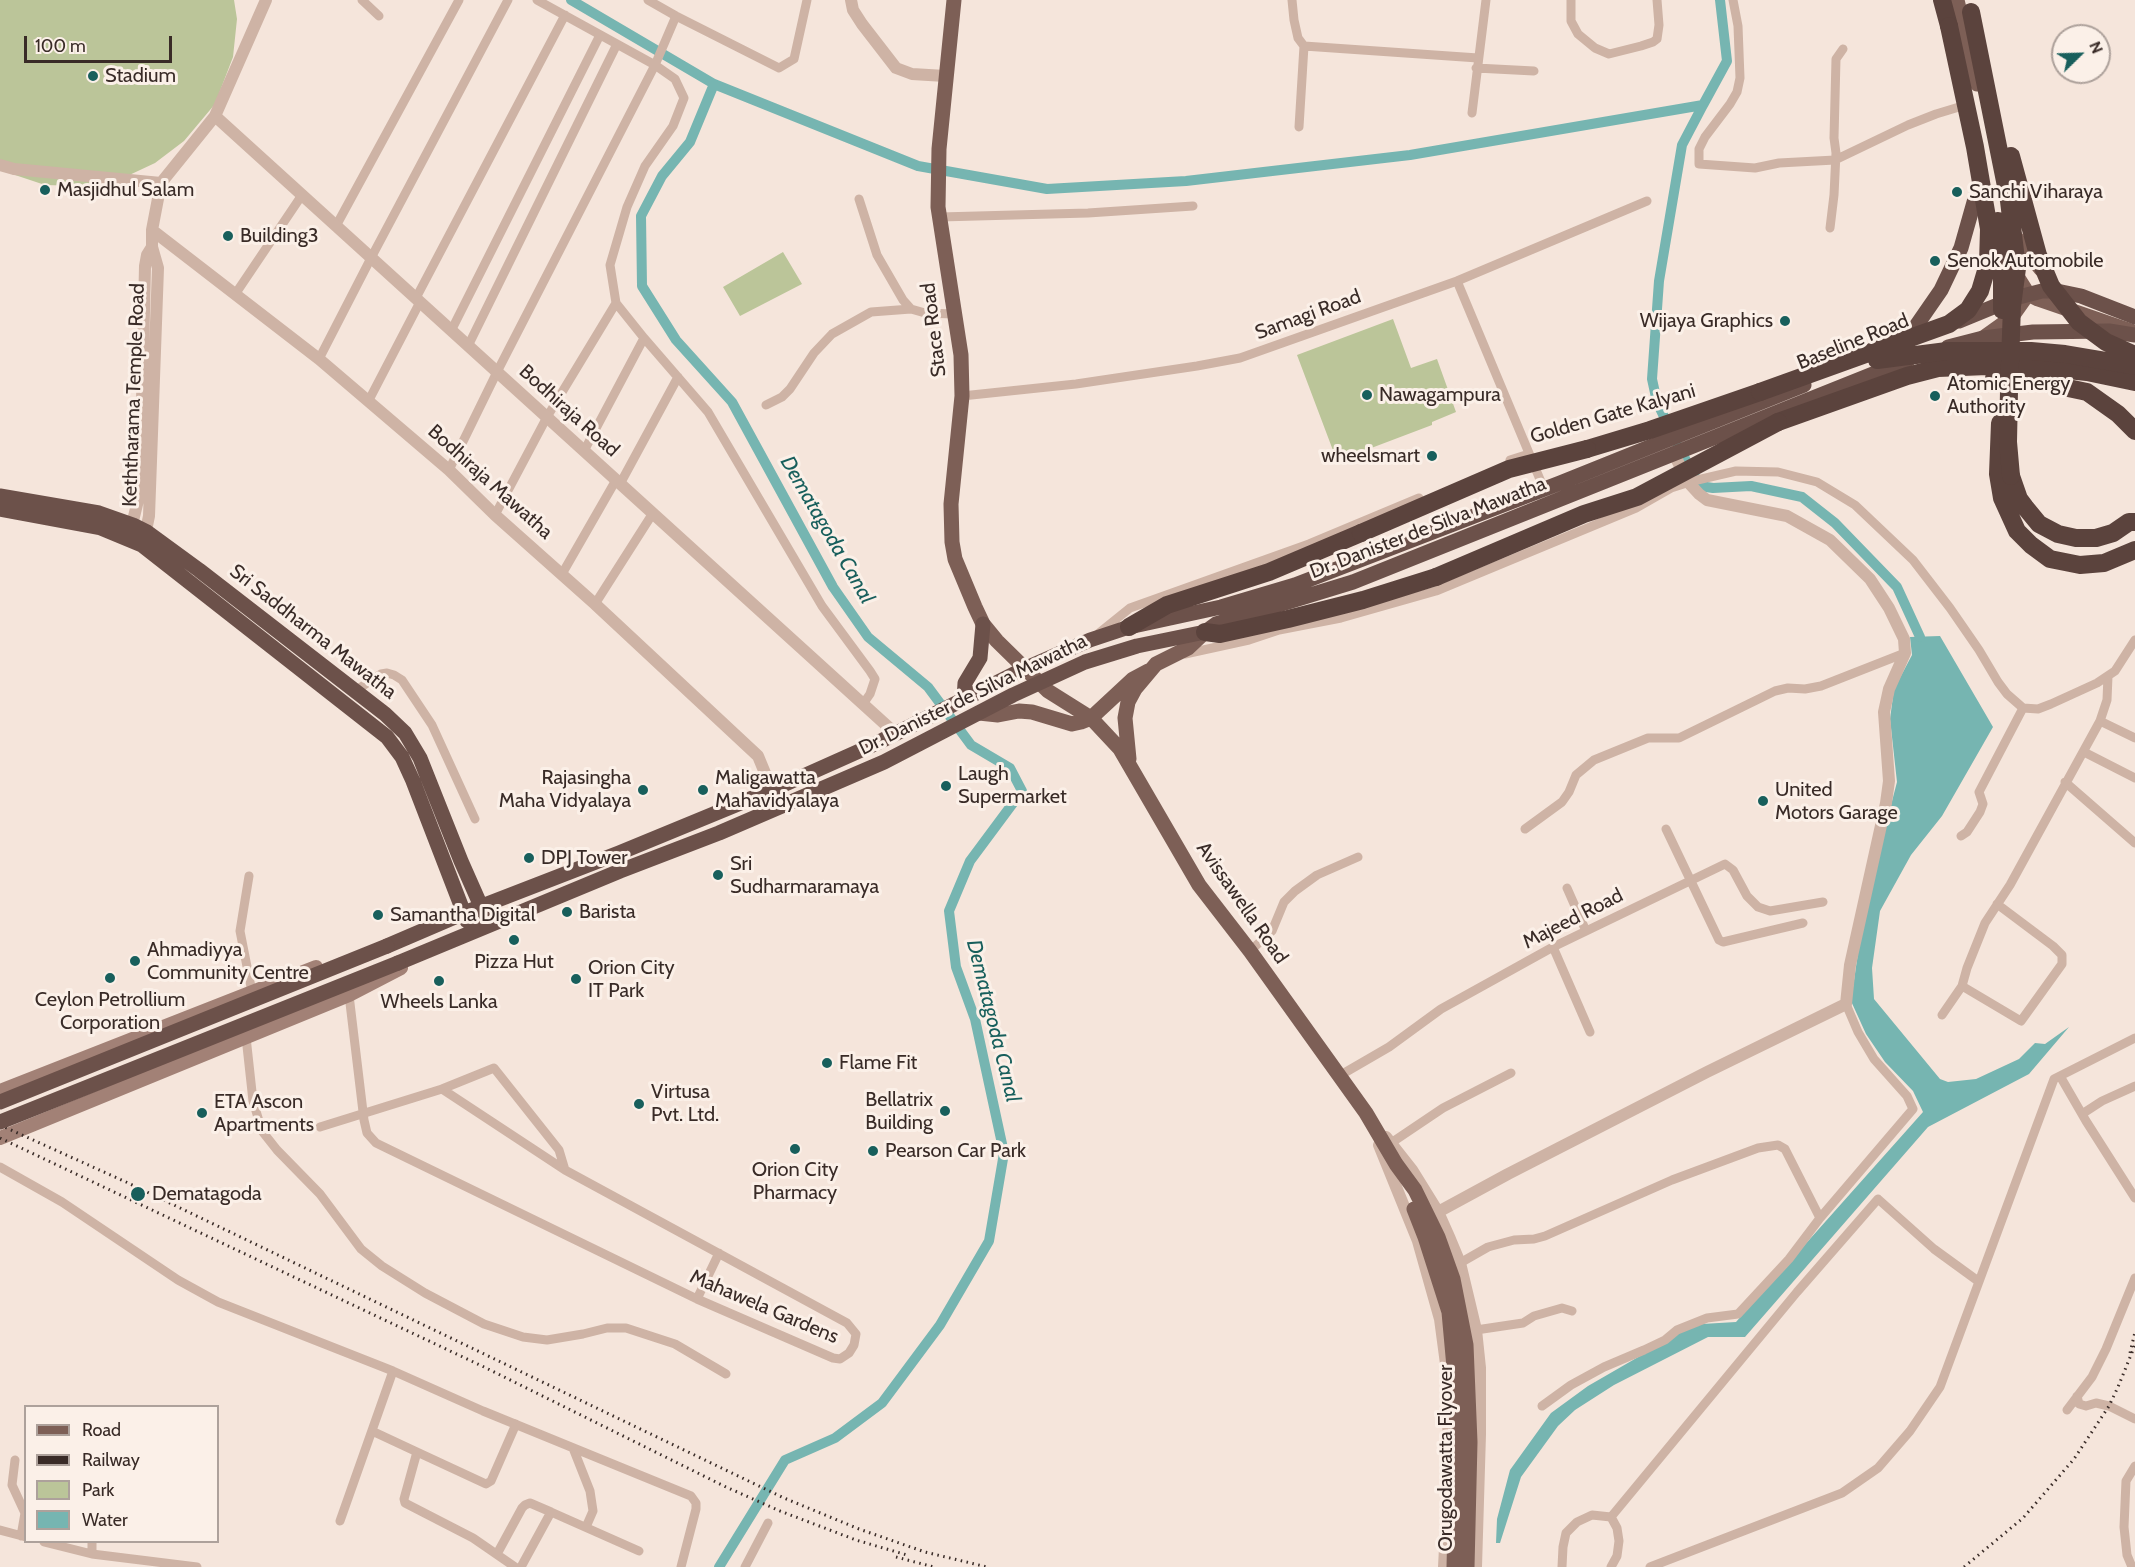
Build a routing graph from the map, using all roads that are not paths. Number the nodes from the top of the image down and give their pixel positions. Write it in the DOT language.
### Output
graph roads {
  1 [pos="266,0"];
  2 [pos="362,0"];
  3 [pos="459,0"];
  4 [pos="508,0"];
  5 [pos="537,0"];
  6 [pos="648,0"];
  7 [pos="807,0"];
  8 [pos="851,0"];
  9 [pos="954,0"];
  10 [pos="1292,0"];
  11 [pos="1486,0"];
  12 [pos="1571,0"];
  13 [pos="1657,0"];
  14 [pos="1733,0"];
  15 [pos="1943,0"];
  16 [pos="1957,0"];
  17 [pos="659,3"];
  18 [pos="1970,6"];
  19 [pos="565,15"];
  20 [pos="379,16"];
  21 [pos="676,16"];
  22 [pos="1949,26"];
  23 [pos="600,35"];
  24 [pos="617,44"];
  25 [pos="1304,45"];
  26 [pos="1843,49"];
  27 [pos="1477,63"];
  28 [pos="655,64"];
  29 [pos="1534,71"];
  30 [pos="945,76"];
  31 [pos="1970,104"];
  32 [pos="1472,112"];
  33 [pos="215,116"];
  34 [pos="1299,128"];
  35 [pos="1835,160"];
  36 [pos="0,165"];
  37 [pos="1983,173"];
  38 [pos="162,183"];
  39 [pos="302,195"];
  40 [pos="859,199"];
  41 [pos="1647,201"];
  42 [pos="1193,206"];
  43 [pos="940,217"];
  44 [pos="336,226"];
  45 [pos="1830,228"];
  46 [pos="152,230"];
  47 [pos="2013,234"];
  48 [pos="371,258"];
  49 [pos="1457,281"];
  50 [pos="236,293"];
  51 [pos="2028,294"];
  52 [pos="2081,296"];
  53 [pos="418,300"];
  54 [pos="616,303"];
  55 [pos="911,309"];
  56 [pos="954,314"];
  57 [pos="2135,317"];
  58 [pos="451,331"];
  59 [pos="2135,334"];
  60 [pos="644,338"];
  61 [pos="1983,338"];
  62 [pos="1904,345"];
  63 [pos="468,346"];
  64 [pos="2135,355"];
  65 [pos="319,359"];
  66 [pos="2135,366"];
  67 [pos="497,372"];
  68 [pos="1907,376"];
  69 [pos="678,377"];
  70 [pos="2135,382"];
  71 [pos="1760,392"];
  72 [pos="962,396"];
  73 [pos="369,400"];
  74 [pos="766,405"];
  75 [pos="547,417"];
  76 [pos="147,424"];
  77 [pos="2135,431"];
  78 [pos="1697,436"];
  79 [pos="584,451"];
  80 [pos="1529,454"];
  81 [pos="1674,454"];
  82 [pos="449,470"];
  83 [pos="1690,481"];
  84 [pos="618,482"];
  85 [pos="1545,489"];
  86 [pos="0,496"];
  87 [pos="0,509"];
  88 [pos="653,513"];
  89 [pos="495,515"];
  90 [pos="2135,522"];
  91 [pos="130,531"];
  92 [pos="145,539"];
  93 [pos="2135,550"];
  94 [pos="562,574"];
  95 [pos="595,604"];
  96 [pos="983,624"];
  97 [pos="1129,627"];
  98 [pos="1205,632"];
  99 [pos="1090,640"];
  100 [pos="2135,640"];
  101 [pos="2132,650"];
  102 [pos="1905,653"];
  103 [pos="1168,658"];
  104 [pos="1026,668"];
  105 [pos="1148,671"];
  106 [pos="2108,676"];
  107 [pos="1039,683"];
  108 [pos="355,691"];
  109 [pos="962,701"];
  110 [pos="863,704"];
  111 [pos="2023,708"];
  112 [pos="974,715"];
  113 [pos="1091,718"];
  114 [pos="2100,720"];
  115 [pos="896,734"];
  116 [pos="2135,738"];
  117 [pos="2084,752"];
  118 [pos="1130,764"];
  119 [pos="2135,778"];
  120 [pos="2065,782"];
  121 [pos="772,790"];
  122 [pos="475,819"];
  123 [pos="1525,829"];
  124 [pos="1666,829"];
  125 [pos="1961,836"];
  126 [pos="2135,843"];
  127 [pos="1358,857"];
  128 [pos="249,876"];
  129 [pos="1691,881"];
  130 [pos="1567,888"];
  131 [pos="1823,902"];
  132 [pos="1996,904"];
  133 [pos="481,906"];
  134 [pos="464,913"];
  135 [pos="441,923"];
  136 [pos="1803,923"];
  137 [pos="489,924"];
  138 [pos="1586,931"];
  139 [pos="472,932"];
  140 [pos="456,939"];
  141 [pos="1553,947"];
  142 [pos="1250,951"];
  143 [pos="1962,986"];
  144 [pos="252,992"];
  145 [pos="350,995"];
  146 [pos="1846,1004"];
  147 [pos="1942,1015"];
  148 [pos="1590,1032"];
  149 [pos="246,1037"];
  150 [pos="2135,1038"];
  151 [pos="118,1043"];
  152 [pos="1511,1073"];
  153 [pos="1339,1076"];
  154 [pos="2060,1076"];
  155 [pos="132,1085"];
  156 [pos="2135,1086"];
  157 [pos="442,1089"];
  158 [pos="0,1091"];
  159 [pos="0,1102"];
  160 [pos="364,1113"];
  161 [pos="1366,1113"];
  162 [pos="2082,1114"];
  163 [pos="0,1122"];
  164 [pos="320,1127"];
  165 [pos="0,1138"];
  166 [pos="1391,1143"];
  167 [pos="1396,1164"];
  168 [pos="0,1167"];
  169 [pos="565,1170"];
  170 [pos="2135,1198"];
  171 [pos="1438,1212"];
  172 [pos="1821,1218"];
  173 [pos="719,1253"];
  174 [pos="1460,1263"];
  175 [pos="2135,1278"];
  176 [pos="1978,1281"];
  177 [pos="697,1299"];
  178 [pos="1572,1311"];
  179 [pos="1476,1330"];
  180 [pos="393,1371"];
  181 [pos="726,1374"];
  182 [pos="2077,1396"];
  183 [pos="1542,1406"];
  184 [pos="2067,1410"];
  185 [pos="2135,1419"];
  186 [pos="516,1424"];
  187 [pos="372,1431"];
  188 [pos="573,1448"];
  189 [pos="417,1452"];
  190 [pos="15,1460"];
  191 [pos="2135,1466"];
  192 [pos="24,1511"];
  193 [pos="551,1512"];
  194 [pos="1611,1517"];
  195 [pos="340,1521"];
  196 [pos="768,1522"];
  197 [pos="586,1527"];
  198 [pos="0,1530"];
  199 [pos="23,1536"];
  200 [pos="48,1543"];
  201 [pos="92,1543"];
  202 [pos="639,1551"];
  203 [pos="92,1554"];
  204 [pos="497,1554"];
  205 [pos="197,1567"];
  206 [pos="515,1567"];
  207 [pos="521,1567"];
  208 [pos="681,1567"];
  209 [pos="745,1567"];
  210 [pos="1444,1567"];
  211 [pos="1454,1567"];
  212 [pos="1467,1567"];
  213 [pos="1476,1567"];
  214 [pos="1562,1567"];
  215 [pos="1611,1567"];
  216 [pos="1650,1567"];
  217 [pos="2132,1567"];
  1 -- 33 [label="street, Keththarama Temple Road"];
  2 -- 20 [label="street"];
  3 -- 44 [label="street"];
  4 -- 48 [label="street"];
  5 -- 19 [label="street"];
  6 -- 17 [label="street"];
  7 -- 21 [label="street"];
  8 -- 30 [label="street"];
  9 -- 30 [label="main road, Stace Road"];
  10 -- 25 [label="street"];
  11 -- 27 [label="street"];
  12 -- 13 [label="street"];
  14 -- 35 [label="street"];
  15 -- 22 [label="highway"];
  15 -- 31 [label="main road"];
  16 -- 47 [label="main road"];
  17 -- 21 [label="street"];
  18 -- 64 [label="highway, bridge"];
  18 -- 90 [label="highway, bridge"];
  19 -- 23 [label="street"];
  19 -- 53 [label="street"];
  21 -- 28 [label="street"];
  22 -- 71 [label="highway, bridge"];
  22 -- 93 [label="highway, bridge"];
  23 -- 24 [label="street"];
  23 -- 58 [label="street"];
  24 -- 28 [label="street"];
  24 -- 63 [label="street"];
  25 -- 27 [label="street"];
  25 -- 34 [label="street"];
  26 -- 35 [label="street"];
  27 -- 29 [label="street"];
  27 -- 32 [label="street"];
  28 -- 54 [label="street"];
  28 -- 67 [label="street"];
  30 -- 43 [label="main road, Stace Road"];
  31 -- 35 [label="street"];
  31 -- 37 [label="main road"];
  33 -- 38 [label="street, Keththarama Temple Road"];
  33 -- 39 [label="street, Bodhiraja Road"];
  35 -- 45 [label="street"];
  36 -- 38 [label="street"];
  37 -- 51 [label="main road"];
  37 -- 62 [label="highway"];
  38 -- 46 [label="street, Keththarama Temple Road"];
  39 -- 44 [label="street, Bodhiraja Road"];
  39 -- 50 [label="street"];
  40 -- 55 [label="street"];
  41 -- 49 [label="street, Samagi Road"];
  42 -- 43 [label="street"];
  43 -- 56 [label="main road, Stace Road"];
  44 -- 48 [label="street, Bodhiraja Road"];
  46 -- 50 [label="street, Bodhiraja Mawatha"];
  46 -- 76 [label="street, Keththarama Temple Road"];
  47 -- 51 [label="main road"];
  47 -- 52 [label="main road"];
  48 -- 53 [label="street, Bodhiraja Road"];
  48 -- 65 [label="street"];
  49 -- 72 [label="street, Samagi Road"];
  49 -- 80 [label="street"];
  50 -- 65 [label="street, Bodhiraja Mawatha"];
  51 -- 52 [label="highway, Baseline Road"];
  51 -- 59 [label="main road"];
  51 -- 61 [label="main road"];
  51 -- 62 [label="highway, Baseline Road"];
  52 -- 57 [label="highway, Baseline Road"];
  53 -- 58 [label="street, Bodhiraja Road"];
  53 -- 73 [label="street"];
  54 -- 60 [label="street"];
  54 -- 75 [label="street"];
  55 -- 56 [label="street"];
  55 -- 74 [label="street"];
  56 -- 72 [label="main road, Stace Road"];
  58 -- 63 [label="street, Bodhiraja Road"];
  59 -- 61 [label="highway, Baseline Road"];
  60 -- 69 [label="street"];
  60 -- 79 [label="street"];
  61 -- 78 [label="highway, Baseline Road"];
  62 -- 78 [label="highway, Baseline Road"];
  63 -- 67 [label="street, Bodhiraja Road"];
  65 -- 73 [label="street, Bodhiraja Mawatha"];
  66 -- 71 [label="highway, Golden Gate Kalyani, bridge"];
  67 -- 75 [label="street, Bodhiraja Road"];
  67 -- 82 [label="street"];
  68 -- 70 [label="highway"];
  68 -- 77 [label="highway"];
  68 -- 98 [label="highway, bridge"];
  69 -- 84 [label="street"];
  69 -- 110 [label="street"];
  71 -- 97 [label="highway, Golden Gate Kalyani, bridge"];
  72 -- 96 [label="main road, Stace Road"];
  73 -- 82 [label="street, Bodhiraja Mawatha"];
  75 -- 79 [label="street, Bodhiraja Road"];
  75 -- 89 [label="street"];
  76 -- 91 [label="street, Keththarama Temple Road"];
  76 -- 92 [label="street, Keththarama Temple Road"];
  78 -- 81 [label="highway, Dr. Danister de Silva Mawatha"];
  78 -- 85 [label="highway, Dr. Danister de Silva Mawatha"];
  79 -- 84 [label="street, Bodhiraja Road"];
  80 -- 85 [label="street"];
  80 -- 99 [label="street"];
  81 -- 83 [label="street"];
  81 -- 98 [label="highway, Dr. Danister de Silva Mawatha"];
  82 -- 89 [label="street, Bodhiraja Mawatha"];
  83 -- 102 [label="street"];
  83 -- 103 [label="street"];
  83 -- 111 [label="street"];
  84 -- 88 [label="street, Bodhiraja Road"];
  84 -- 94 [label="street"];
  85 -- 97 [label="highway, Dr. Danister de Silva Mawatha"];
  86 -- 91 [label="highway, Sri Saddharma Mawatha"];
  87 -- 91 [label="highway, Sri Saddharma Mawatha"];
  88 -- 95 [label="street"];
  88 -- 110 [label="street, Bodhiraja Road"];
  89 -- 94 [label="street, Bodhiraja Mawatha"];
  91 -- 92 [label="highway, Sri Saddharma Mawatha"];
  92 -- 108 [label="highway, Sri Saddharma Mawatha"];
  92 -- 134 [label="highway, Sri Saddharma Mawatha"];
  94 -- 95 [label="street, Bodhiraja Mawatha"];
  95 -- 121 [label="street, Bodhiraja Mawatha"];
  96 -- 104 [label="main road, Stace Road"];
  96 -- 109 [label="highway"];
  97 -- 99 [label="highway, Dr. Danister de Silva Mawatha"];
  98 -- 103 [label="main road"];
  98 -- 107 [label="highway, Dr. Danister de Silva Mawatha"];
  99 -- 104 [label="highway, Dr. Danister de Silva Mawatha"];
  100 -- 101 [label="street"];
  101 -- 106 [label="street"];
  102 -- 123 [label="street"];
  102 -- 146 [label="street"];
  103 -- 105 [label="main road"];
  104 -- 107 [label="main road, Stace Road"];
  104 -- 109 [label="highway, Dr. Danister de Silva Mawatha"];
  105 -- 113 [label="main road"];
  105 -- 118 [label="main road"];
  106 -- 111 [label="street"];
  106 -- 114 [label="street"];
  107 -- 112 [label="highway, Dr. Danister de Silva Mawatha"];
  107 -- 113 [label="main road, Avissawella Road"];
  108 -- 122 [label="street"];
  108 -- 133 [label="highway, Sri Saddharma Mawatha"];
  109 -- 115 [label="highway, Dr. Danister de Silva Mawatha"];
  110 -- 115 [label="street, Bodhiraja Road"];
  111 -- 125 [label="street"];
  112 -- 113 [label="main road"];
  112 -- 137 [label="highway, Dr. Danister de Silva Mawatha"];
  113 -- 118 [label="main road, Avissawella Road"];
  114 -- 116 [label="street"];
  114 -- 117 [label="street"];
  115 -- 121 [label="highway, Dr. Danister de Silva Mawatha"];
  117 -- 119 [label="street"];
  117 -- 120 [label="street"];
  118 -- 142 [label="main road, Avissawella Road"];
  120 -- 126 [label="street"];
  120 -- 132 [label="street"];
  121 -- 133 [label="highway, Dr. Danister de Silva Mawatha"];
  124 -- 129 [label="street"];
  127 -- 142 [label="street"];
  128 -- 144 [label="street"];
  129 -- 131 [label="street, Majeed Road"];
  129 -- 136 [label="street"];
  129 -- 138 [label="street, Majeed Road"];
  130 -- 138 [label="street"];
  132 -- 143 [label="street"];
  132 -- 143 [label="street"];
  133 -- 134 [label="highway, Dr. Danister de Silva Mawatha"];
  133 -- 137 [label="highway, Sri Saddharma Mawatha"];
  134 -- 135 [label="highway, Dr. Danister de Silva Mawatha"];
  134 -- 139 [label="highway, Sri Saddharma Mawatha"];
  135 -- 144 [label="main road"];
  135 -- 159 [label="highway, Dr. Danister de Silva Mawatha, bridge"];
  137 -- 139 [label="highway, Dr. Danister de Silva Mawatha"];
  138 -- 141 [label="street, Majeed Road"];
  139 -- 140 [label="highway, Dr. Danister de Silva Mawatha"];
  140 -- 145 [label="main road"];
  140 -- 163 [label="highway, Dr. Danister de Silva Mawatha, bridge"];
  141 -- 148 [label="street"];
  141 -- 153 [label="street, Majeed Road"];
  142 -- 153 [label="main road, Avissawella Road"];
  143 -- 147 [label="street"];
  144 -- 151 [label="main road"];
  145 -- 149 [label="main road"];
  145 -- 160 [label="street, Mahawela Gardens"];
  146 -- 171 [label="street"];
  146 -- 172 [label="street"];
  149 -- 155 [label="main road"];
  149 -- 181 [label="street"];
  150 -- 154 [label="street"];
  151 -- 155 [label="main road"];
  151 -- 158 [label="main road"];
  152 -- 166 [label="street"];
  153 -- 161 [label="main road, Avissawella Road"];
  154 -- 162 [label="street"];
  154 -- 176 [label="street"];
  155 -- 165 [label="main road"];
  156 -- 162 [label="street"];
  157 -- 160 [label="street"];
  157 -- 169 [label="street, Mahawela Gardens"];
  157 -- 169 [label="street"];
  160 -- 164 [label="street"];
  160 -- 177 [label="street, Mahawela Gardens"];
  161 -- 166 [label="street"];
  161 -- 167 [label="main road, Avissawella Road"];
  161 -- 210 [label="street"];
  162 -- 170 [label="street"];
  166 -- 171 [label="street"];
  167 -- 211 [label="main road, Orugodawatta Flyover"];
  167 -- 212 [label="main road, Orugodawatta Flyover"];
  168 -- 180 [label="street"];
  169 -- 173 [label="street, Mahawela Gardens"];
  171 -- 174 [label="street"];
  172 -- 174 [label="street"];
  172 -- 183 [label="street"];
  173 -- 177 [label="street"];
  173 -- 177 [label="street, Mahawela Gardens"];
  174 -- 179 [label="street"];
  175 -- 182 [label="street"];
  176 -- 194 [label="street"];
  176 -- 216 [label="street"];
  178 -- 179 [label="street"];
  179 -- 213 [label="street"];
  180 -- 186 [label="street"];
  180 -- 187 [label="street"];
  182 -- 184 [label="street"];
  182 -- 185 [label="street"];
  186 -- 188 [label="street"];
  186 -- 189 [label="street"];
  187 -- 189 [label="street"];
  187 -- 195 [label="street"];
  188 -- 197 [label="street"];
  188 -- 208 [label="street"];
  189 -- 204 [label="street"];
  190 -- 192 [label="street"];
  191 -- 217 [label="street"];
  193 -- 197 [label="street"];
  193 -- 204 [label="street"];
  193 -- 207 [label="street"];
  194 -- 214 [label="street"];
  194 -- 215 [label="street"];
  196 -- 209 [label="street"];
  197 -- 202 [label="street"];
  198 -- 199 [label="street"];
  200 -- 203 [label="street"];
  201 -- 203 [label="street"];
  203 -- 205 [label="street"];
  204 -- 206 [label="street"];
}
